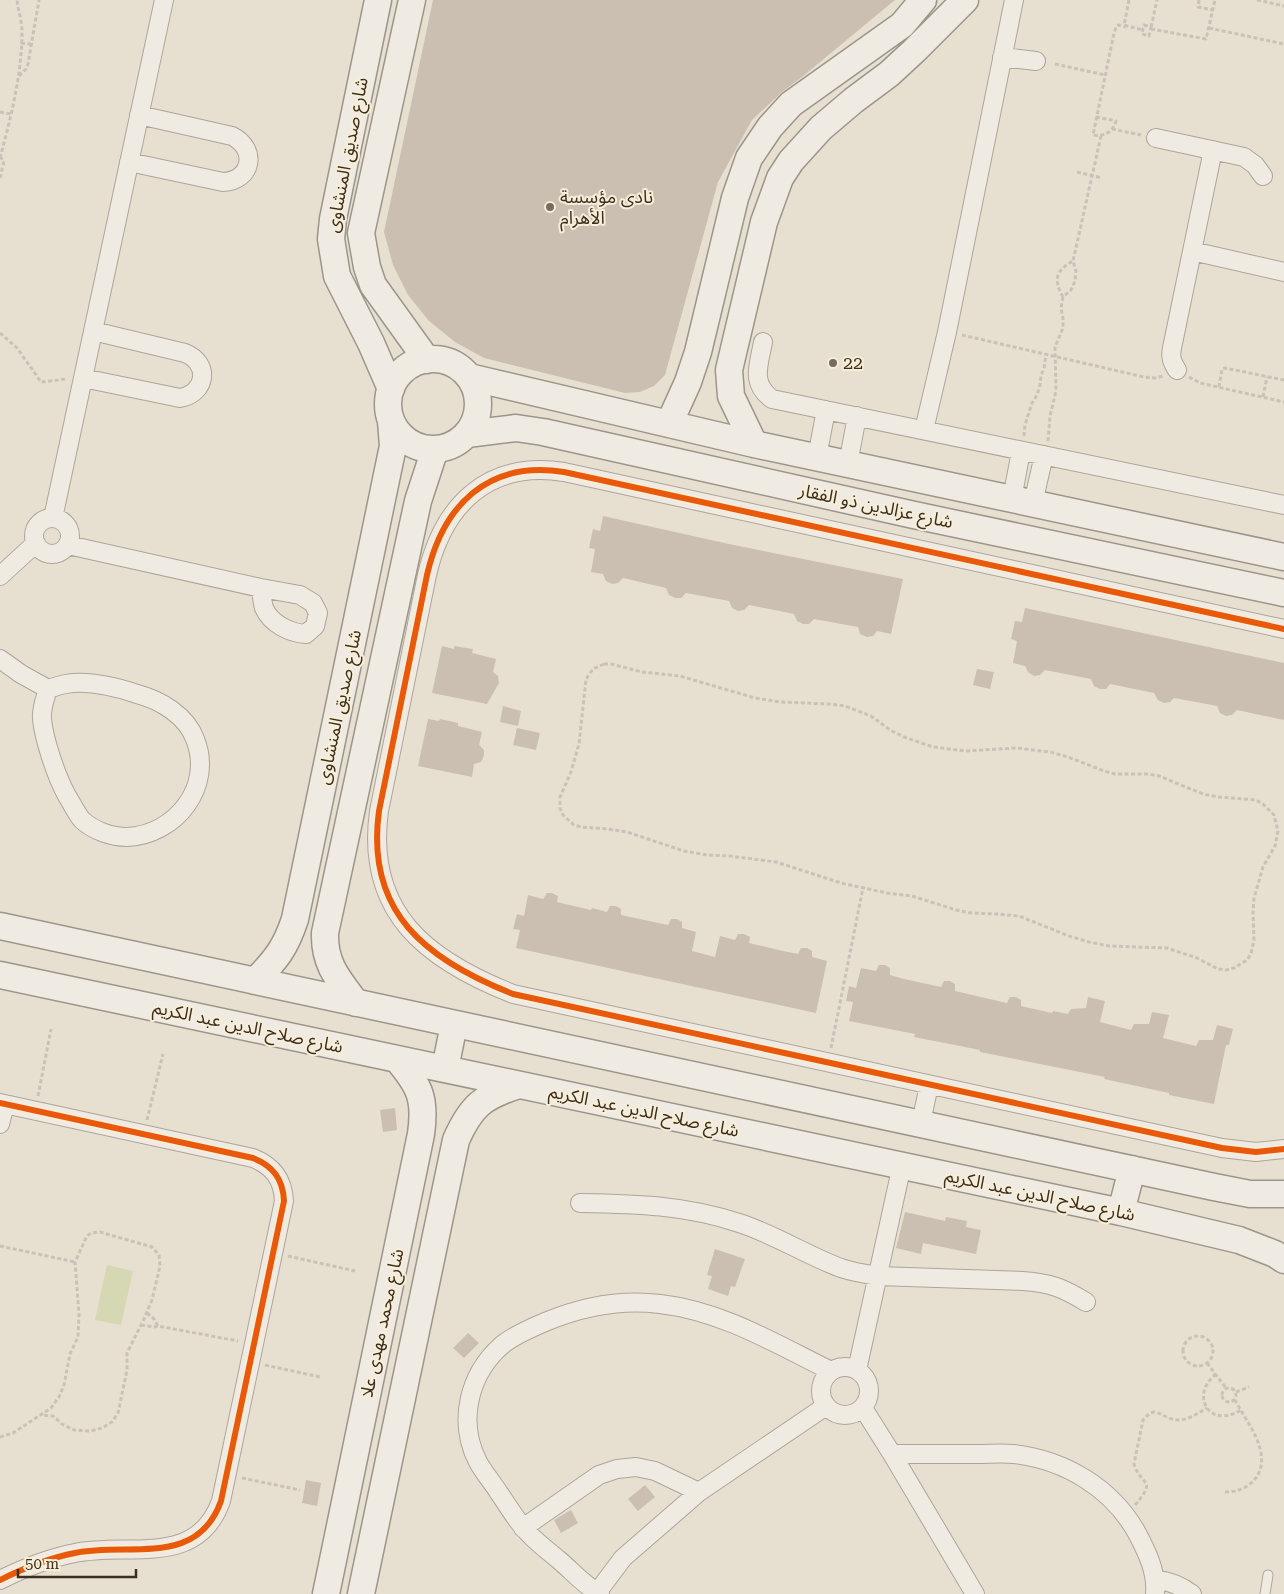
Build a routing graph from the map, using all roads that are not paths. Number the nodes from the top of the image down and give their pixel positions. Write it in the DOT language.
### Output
graph roads {
  1 [pos="164,0"];
  2 [pos="378,0"];
  3 [pos="412,0"];
  4 [pos="923,0"];
  5 [pos="965,0"];
  6 [pos="1009,2"];
  7 [pos="1002,56"];
  8 [pos="1036,61"];
  9 [pos="139,115"];
  10 [pos="1156,138"];
  11 [pos="1213,150"];
  12 [pos="129,162"];
  13 [pos="1263,176"];
  14 [pos="1192,251"];
  15 [pos="1284,272"];
  16 [pos="93,331"];
  17 [pos="764,342"];
  18 [pos="427,360"];
  19 [pos="1177,370"];
  20 [pos="469,377"];
  21 [pos="83,378"];
  22 [pos="390,389"];
  23 [pos="583,404"];
  24 [pos="826,410"];
  25 [pos="857,416"];
  26 [pos="391,421"];
  27 [pos="669,424"];
  28 [pos="924,430"];
  29 [pos="467,434"];
  30 [pos="575,439"];
  31 [pos="754,444"];
  32 [pos="1023,446"];
  33 [pos="435,449"];
  34 [pos="1046,449"];
  35 [pos="817,457"];
  36 [pos="848,464"];
  37 [pos="922,480"];
  38 [pos="1023,501"];
  39 [pos="1284,505"];
  40 [pos="914,515"];
  41 [pos="53,518"];
  42 [pos="36,543"];
  43 [pos="68,545"];
  44 [pos="1232,545"];
  45 [pos="1284,557"];
  46 [pos="0,576"];
  47 [pos="1223,580"];
  48 [pos="261,588"];
  49 [pos="1284,593"];
  50 [pos="1284,629"];
  51 [pos="0,659"];
  52 [pos="48,689"];
  53 [pos="388,702"];
  54 [pos="0,926"];
  55 [pos="287,940"];
  56 [pos="325,942"];
  57 [pos="0,974"];
  58 [pos="254,981"];
  59 [pos="356,1003"];
  60 [pos="454,1024"];
  61 [pos="397,1059"];
  62 [pos="445,1069"];
  63 [pos="519,1084"];
  64 [pos="929,1085"];
  65 [pos="2,1104"];
  66 [pos="921,1123"];
  67 [pos="0,1124"];
  68 [pos="1284,1149"];
  69 [pos="902,1165"];
  70 [pos="1132,1169"];
  71 [pos="1284,1194"];
  72 [pos="580,1203"];
  73 [pos="1122,1212"];
  74 [pos="1284,1260"];
  75 [pos="878,1276"];
  76 [pos="1086,1302"];
  77 [pos="857,1370"];
  78 [pos="831,1371"];
  79 [pos="826,1406"];
  80 [pos="863,1408"];
  81 [pos="892,1454"];
  82 [pos="699,1492"];
  83 [pos="523,1528"];
  84 [pos="1268,1575"];
  85 [pos="0,1580"];
  86 [pos="1155,1587"];
  87 [pos="598,1593"];
  88 [pos="326,1594"];
  89 [pos="361,1594"];
  90 [pos="975,1594"];
  91 [pos="1192,1594"];
  92 [pos="1265,1594"];
  1 -- 9 [label="street"];
  2 -- 22 [label="street, شارع صديق المنشاوى"];
  3 -- 18 [label="street, شارع صديق المنشاوى"];
  4 -- 27 [label="street"];
  5 -- 31 [label="street"];
  6 -- 7 [label="street"];
  7 -- 8 [label="street"];
  7 -- 28 [label="street"];
  9 -- 12 [label="street"];
  9 -- 12 [label="street"];
  10 -- 11 [label="street"];
  11 -- 13 [label="street"];
  11 -- 14 [label="street"];
  12 -- 16 [label="street"];
  14 -- 15 [label="street"];
  14 -- 19 [label="street"];
  16 -- 21 [label="street"];
  16 -- 21 [label="street"];
  17 -- 24 [label="street"];
  18 -- 20 [label="street"];
  18 -- 22 [label="street"];
  20 -- 23 [label="street, شارع عزالدين ذو الفقار"];
  20 -- 29 [label="street"];
  21 -- 41 [label="street"];
  22 -- 26 [label="street"];
  23 -- 27 [label="street, شارع عزالدين ذو الفقار"];
  23 -- 30 [label="street"];
  24 -- 25 [label="street"];
  24 -- 35 [label="street"];
  25 -- 28 [label="street"];
  25 -- 36 [label="street"];
  26 -- 33 [label="street"];
  26 -- 55 [label="street, شارع صديق المنشاوى"];
  27 -- 31 [label="street, شارع عزالدين ذو الفقار"];
  28 -- 32 [label="street"];
  29 -- 30 [label="street, شارع عزالدين ذو الفقار"];
  29 -- 33 [label="street"];
  30 -- 40 [label="street, شارع عزالدين ذو الفقار"];
  31 -- 35 [label="street, شارع عزالدين ذو الفقار"];
  32 -- 34 [label="street"];
  32 -- 38 [label="street"];
  33 -- 53 [label="street, شارع صديق المنشاوى"];
  34 -- 38 [label="street"];
  34 -- 39 [label="street"];
  35 -- 36 [label="street, شارع عزالدين ذو الفقار"];
  36 -- 37 [label="street, شارع عزالدين ذو الفقار"];
  37 -- 38 [label="street, شارع عزالدين ذو الفقار"];
  37 -- 40 [label="street"];
  38 -- 44 [label="street, شارع عزالدين ذو الفقار"];
  40 -- 47 [label="street, شارع عزالدين ذو الفقار"];
  41 -- 42 [label="street"];
  41 -- 43 [label="street"];
  42 -- 43 [label="street"];
  42 -- 46 [label="street"];
  43 -- 48 [label="street"];
  44 -- 45 [label="street, شارع عزالدين ذو الفقار"];
  44 -- 47 [label="street"];
  47 -- 49 [label="street, شارع عزالدين ذو الفقار"];
  50 -- 53 [label="street"];
  51 -- 52 [label="street"];
  52 -- 52 [label="street"];
  53 -- 56 [label="street, شارع صديق المنشاوى"];
  53 -- 64 [label="street"];
  54 -- 58 [label="street"];
  55 -- 56 [label="street"];
  55 -- 58 [label="street, شارع صديق المنشاوى"];
  56 -- 59 [label="street, شارع صديق المنشاوى"];
  57 -- 61 [label="street, شارع صلاح الدين عبد الكريم"];
  58 -- 59 [label="street"];
  59 -- 60 [label="street"];
  60 -- 62 [label="street"];
  60 -- 66 [label="street"];
  61 -- 62 [label="street, شارع صلاح الدين عبد الكريم"];
  61 -- 88 [label="street, شارع محمد مهدى علا"];
  62 -- 63 [label="street, شارع صلاح الدين عبد الكريم"];
  63 -- 69 [label="street, شارع صلاح الدين عبد الكريم"];
  63 -- 89 [label="street, شارع محمد مهدى علا"];
  64 -- 66 [label="street"];
  64 -- 68 [label="street"];
  65 -- 67 [label="street"];
  65 -- 85 [label="street"];
  66 -- 70 [label="street"];
  69 -- 73 [label="street, شارع صلاح الدين عبد الكريم"];
  69 -- 75 [label="street"];
  70 -- 71 [label="street"];
  70 -- 73 [label="street"];
  72 -- 75 [label="street"];
  73 -- 74 [label="street, شارع صلاح الدين عبد الكريم"];
  75 -- 76 [label="street"];
  75 -- 77 [label="street"];
  77 -- 78 [label="street"];
  77 -- 80 [label="street"];
  78 -- 79 [label="street"];
  78 -- 83 [label="street"];
  79 -- 80 [label="street"];
  79 -- 82 [label="street"];
  80 -- 81 [label="street"];
  81 -- 86 [label="street"];
  81 -- 90 [label="street"];
  82 -- 83 [label="street"];
  82 -- 87 [label="street"];
  83 -- 87 [label="street"];
  84 -- 92 [label="lane"];
  86 -- 91 [label="street"];
}
